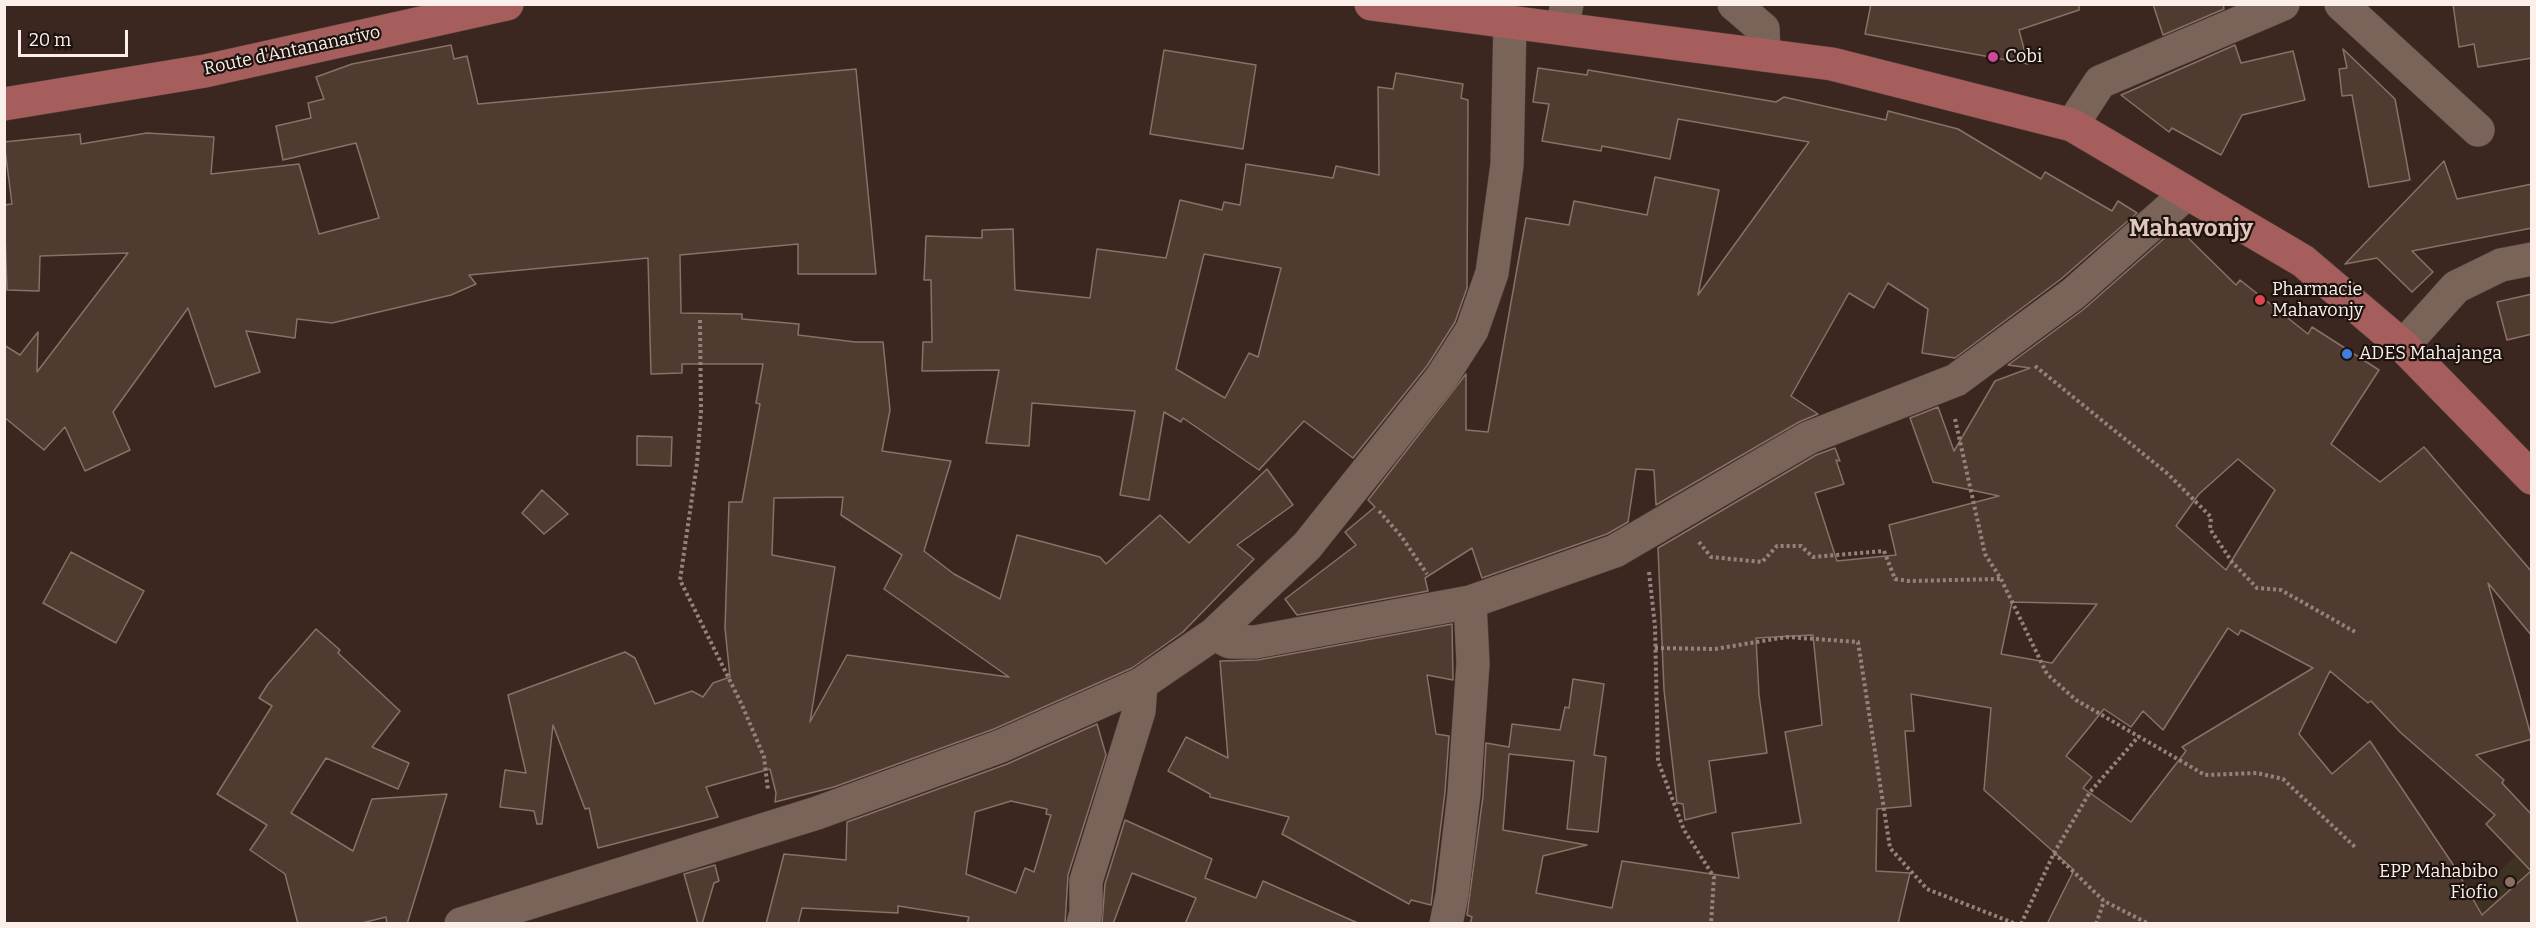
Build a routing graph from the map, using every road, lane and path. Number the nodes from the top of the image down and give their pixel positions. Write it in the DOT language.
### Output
graph roads {
  1 [pos="507,4"];
  2 [pos="1371,4"];
  3 [pos="1734,4"];
  4 [pos="2283,4"];
  5 [pos="2341,4"];
  6 [pos="1512,13"];
  7 [pos="1564,16"];
  8 [pos="1764,55"];
  9 [pos="4,104"];
  10 [pos="2072,125"];
  11 [pos="2478,130"];
  12 [pos="2186,194"];
  13 [pos="2532,259"];
  14 [pos="700,320"];
  15 [pos="2007,342"];
  16 [pos="2403,346"];
  17 [pos="1946,383"];
  18 [pos="2532,478"];
  19 [pos="1355,485"];
  20 [pos="1651,530"];
  21 [pos="2001,579"];
  22 [pos="1456,605"];
  23 [pos="2358,633"];
  24 [pos="1214,634"];
  25 [pos="1655,648"];
  26 [pos="1141,684"];
  27 [pos="2139,736"];
  28 [pos="775,826"];
  29 [pos="2355,847"];
  30 [pos="2054,853"];
  31 [pos="2104,901"];
  32 [pos="461,924"];
  33 [pos="1083,924"];
  34 [pos="1446,924"];
  35 [pos="1711,924"];
  36 [pos="2016,924"];
  37 [pos="2021,924"];
  38 [pos="2096,924"];
  39 [pos="2149,924"];
  1 -- 9 [label="main road, Route d'Antananarivo"];
  2 -- 6 [label="main road"];
  3 -- 8 [label="street"];
  4 -- 10 [label="street"];
  5 -- 11 [label="street"];
  6 -- 7 [label="main road"];
  6 -- 19 [label="street"];
  7 -- 8 [label="main road"];
  8 -- 10 [label="main road"];
  10 -- 12 [label="main road"];
  12 -- 15 [label="street"];
  12 -- 16 [label="main road"];
  13 -- 16 [label="street"];
  14 -- 28 [label="path"];
  15 -- 17 [label="street"];
  15 -- 23 [label="path"];
  16 -- 18 [label="main road"];
  17 -- 20 [label="street"];
  17 -- 21 [label="path"];
  19 -- 22 [label="path"];
  19 -- 24 [label="street"];
  20 -- 21 [label="path"];
  20 -- 22 [label="street"];
  20 -- 25 [label="path"];
  21 -- 27 [label="path"];
  22 -- 24 [label="street"];
  22 -- 34 [label="street"];
  24 -- 26 [label="street"];
  25 -- 35 [label="path"];
  25 -- 36 [label="path"];
  26 -- 28 [label="street"];
  26 -- 33 [label="street"];
  27 -- 29 [label="path"];
  27 -- 30 [label="path"];
  28 -- 32 [label="street"];
  30 -- 31 [label="path"];
  30 -- 37 [label="path"];
  31 -- 38 [label="path"];
  31 -- 39 [label="path"];
}
